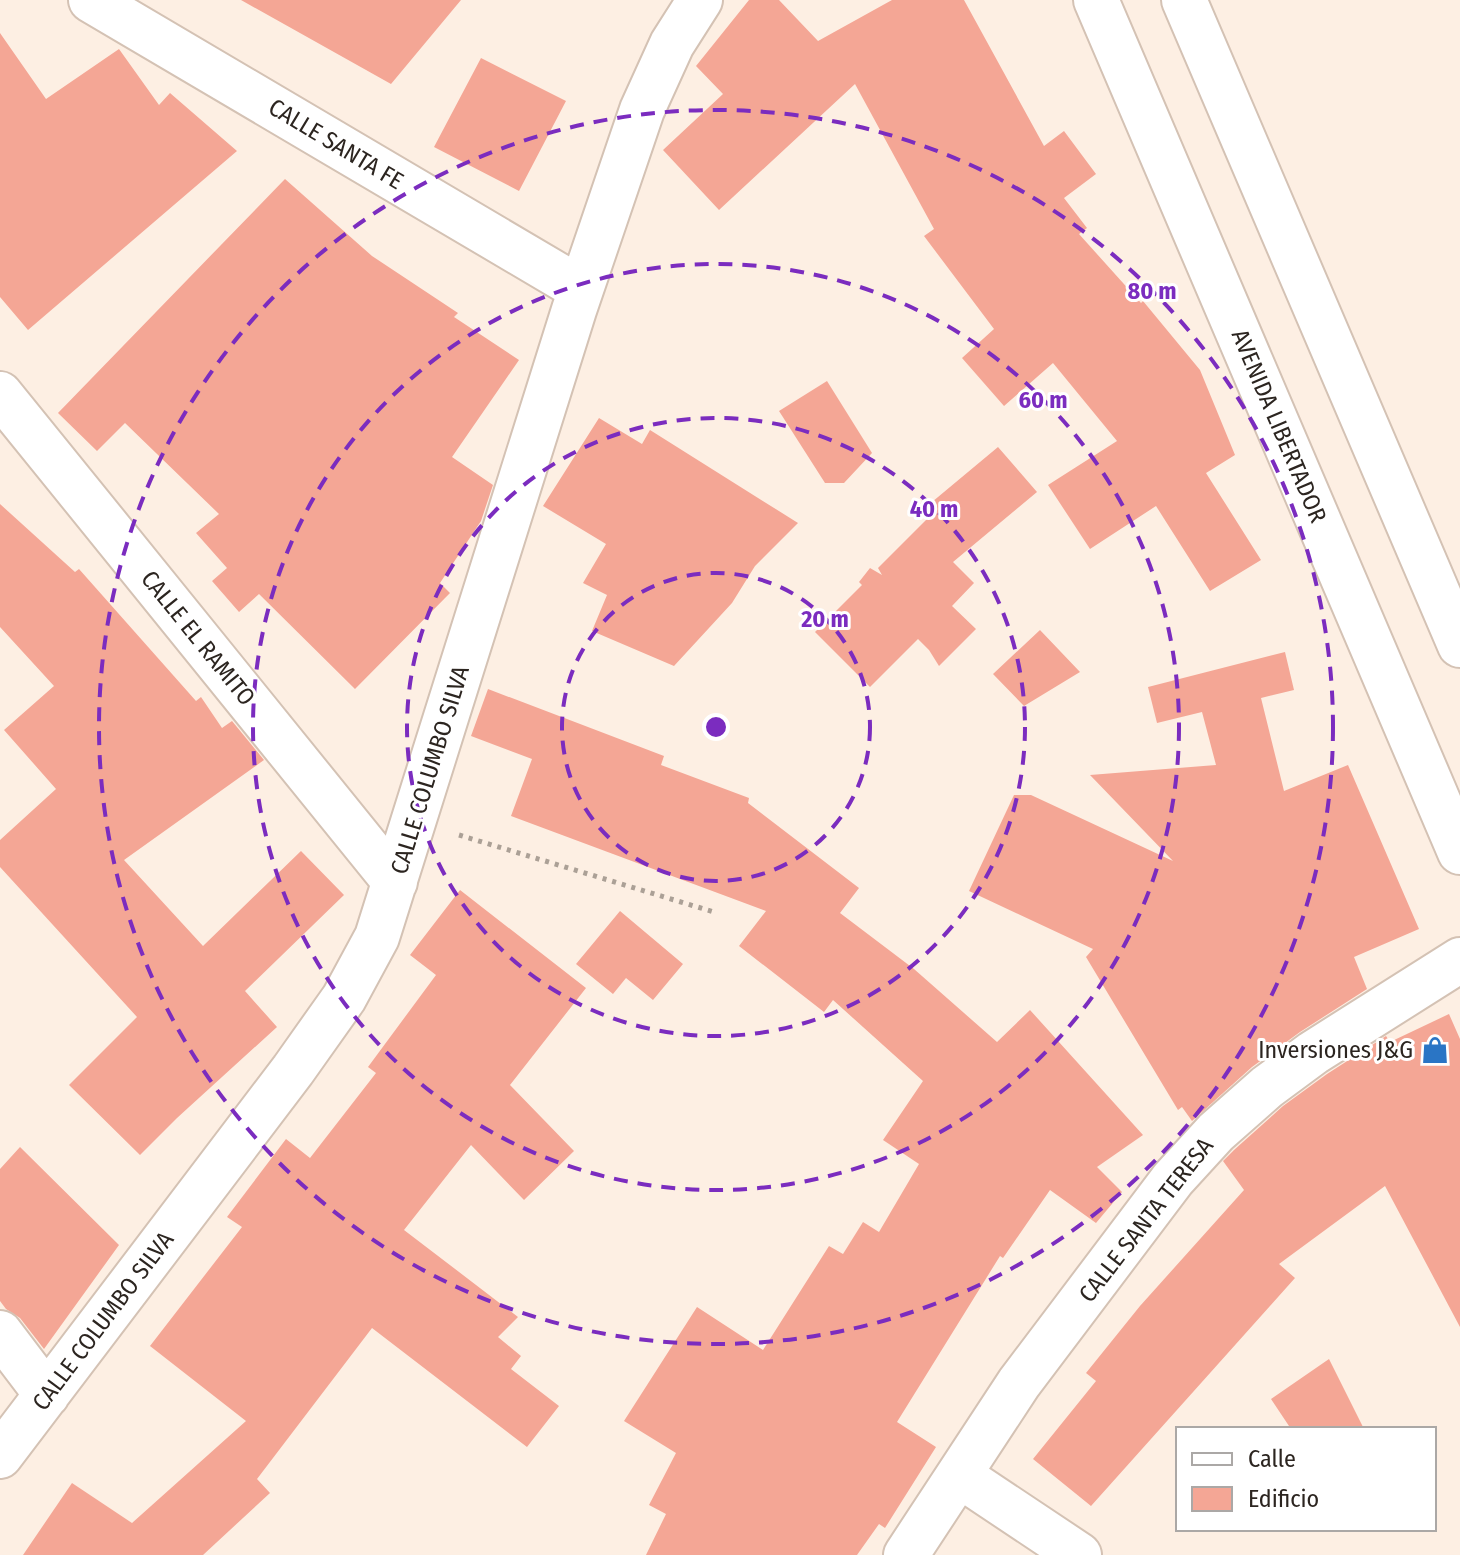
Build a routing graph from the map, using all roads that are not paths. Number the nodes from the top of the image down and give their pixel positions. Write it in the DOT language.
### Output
graph roads {
  1 [pos="91,0"];
  2 [pos="700,0"];
  3 [pos="1096,0"];
  4 [pos="1184,0"];
  5 [pos="581,289"];
  6 [pos="0,394"];
  7 [pos="1460,645"];
  8 [pos="1460,852"];
  9 [pos="395,882"];
  10 [pos="1460,960"];
  11 [pos="0,1333"];
  12 [pos="47,1395"];
  13 [pos="0,1456"];
  14 [pos="959,1475"];
  15 [pos="906,1555"];
  16 [pos="1079,1555"];
  1 -- 5 [label="street, CALLE SANTA FE"];
  2 -- 5 [label="street, CALLE COLUMBO SILVA"];
  3 -- 8 [label="street, AVENIDA LIBERTADOR"];
  4 -- 7 [label="street"];
  5 -- 9 [label="street, CALLE COLUMBO SILVA"];
  6 -- 9 [label="street, CALLE EL RAMITO"];
  9 -- 12 [label="street, CALLE COLUMBO SILVA"];
  10 -- 14 [label="street, CALLE SANTA TERESA"];
  11 -- 12 [label="street"];
  12 -- 13 [label="street, CALLE COLUMBO SILVA"];
  14 -- 15 [label="street, CALLE SANTA TERESA"];
  14 -- 16 [label="street"];
}
